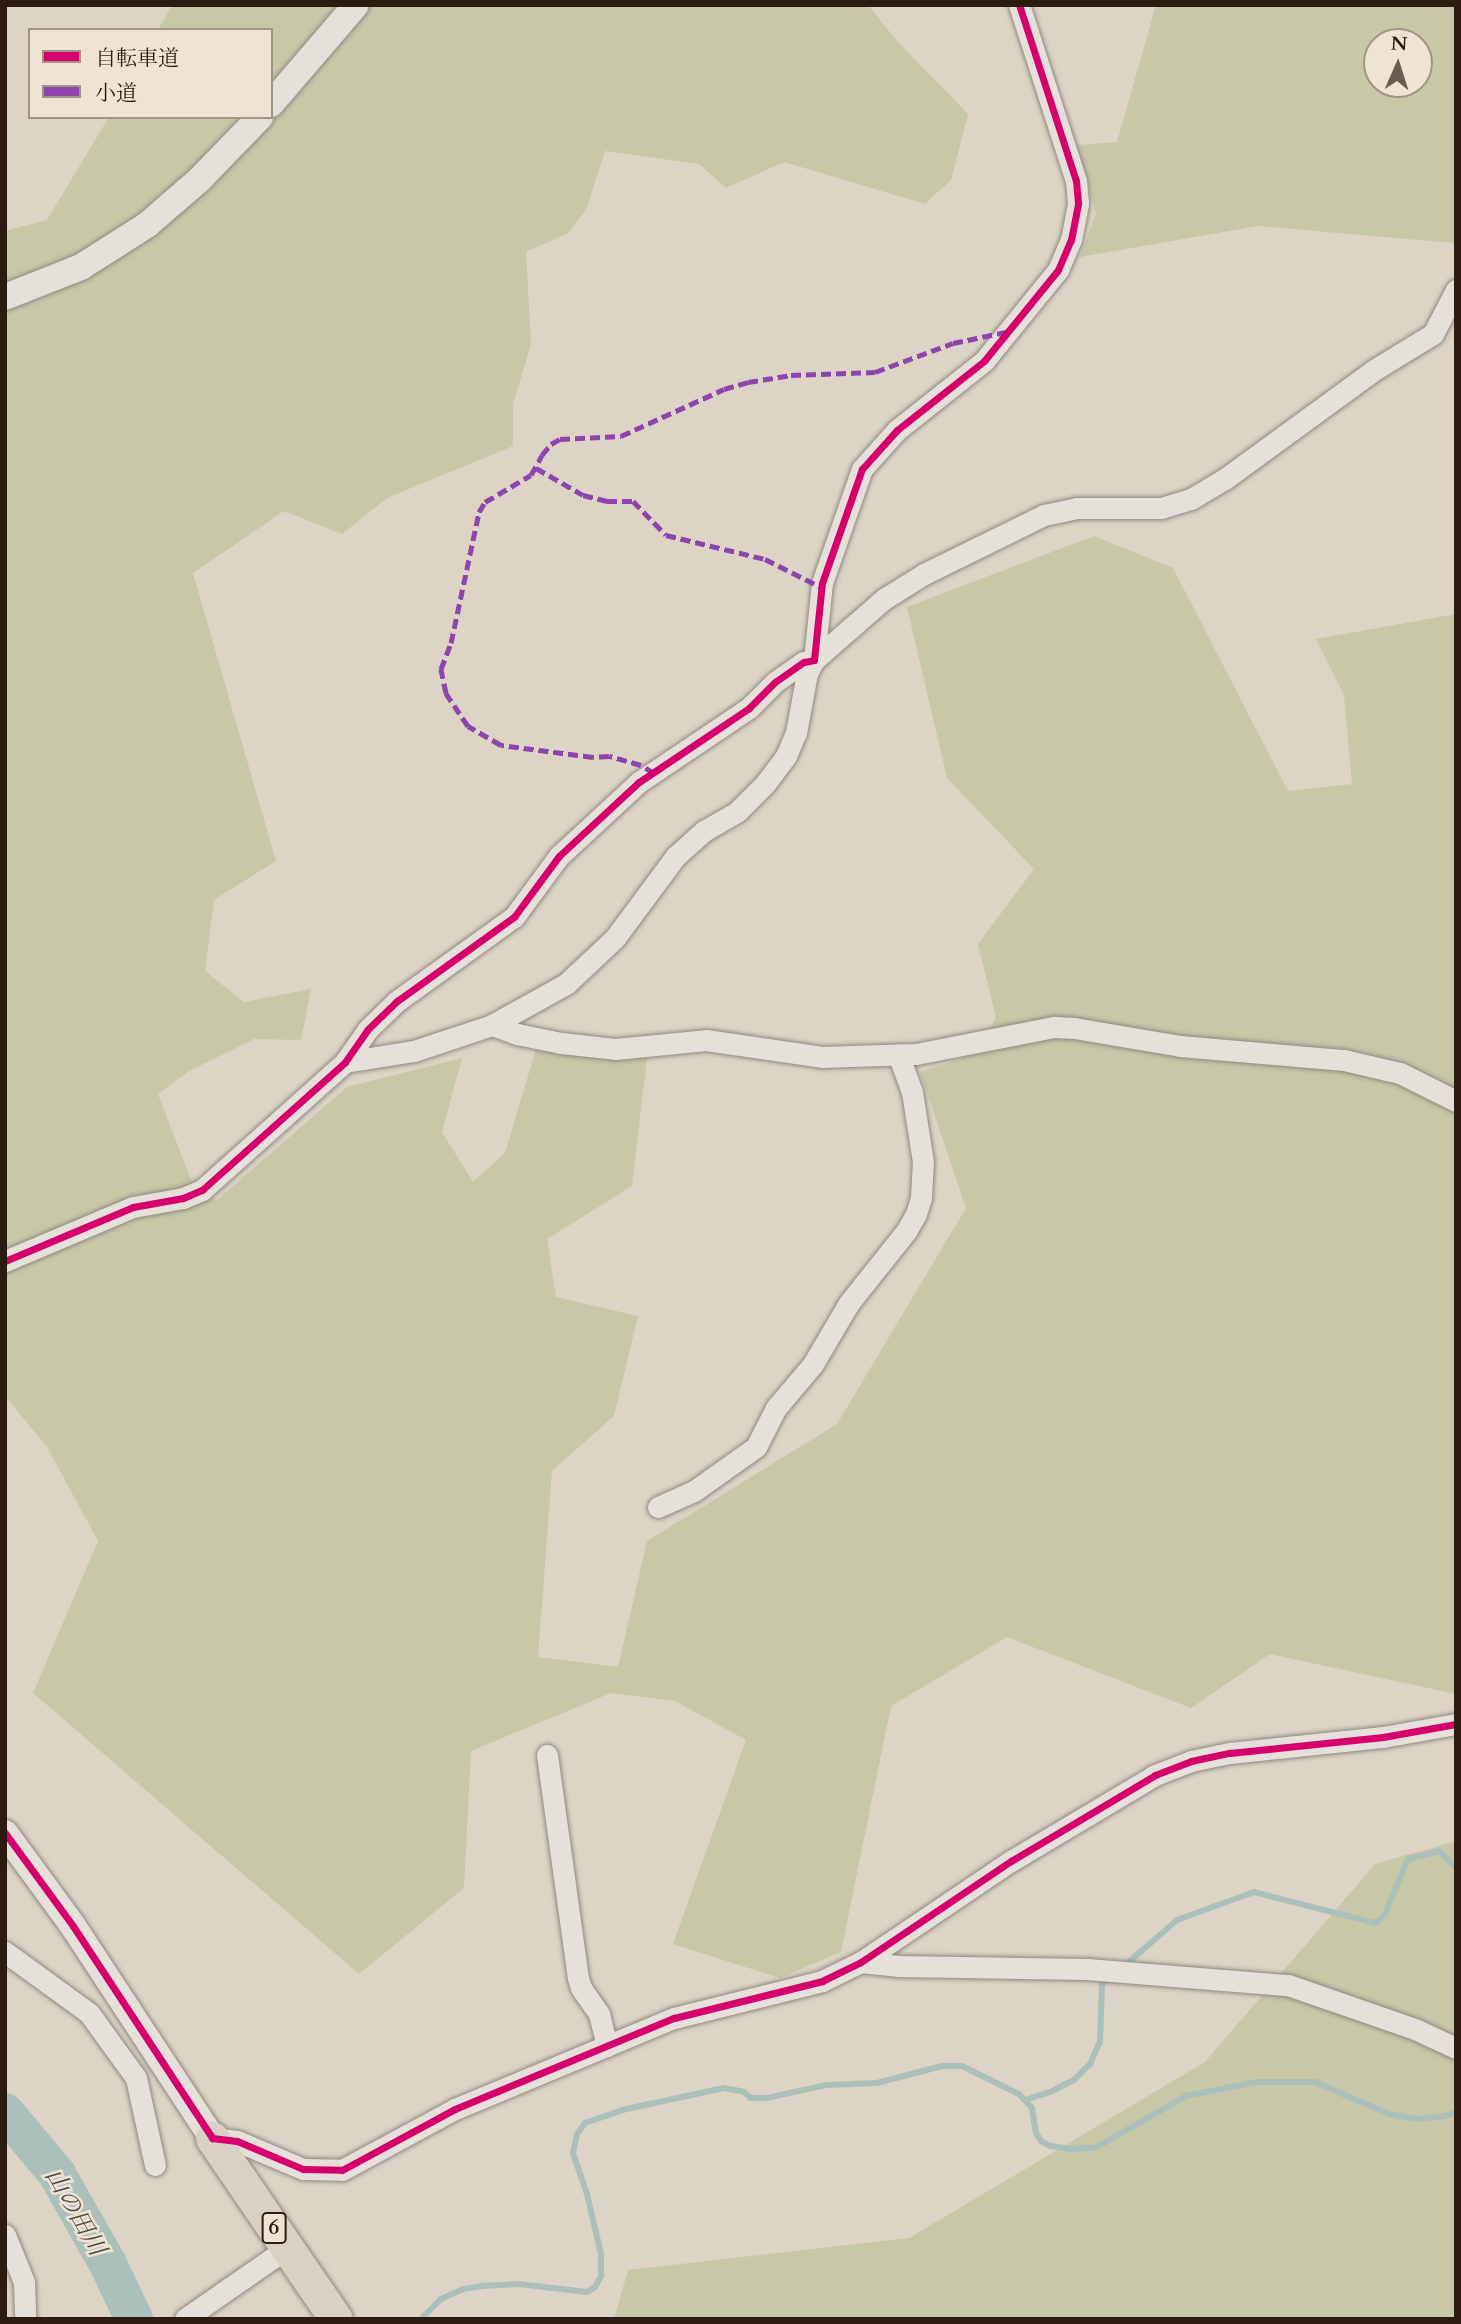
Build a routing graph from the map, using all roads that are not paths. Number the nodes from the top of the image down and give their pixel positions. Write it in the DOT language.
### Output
graph roads {
  1 [pos="356,5"];
  2 [pos="1019,5"];
  3 [pos="273,102"];
  4 [pos="258,119"];
  5 [pos="1456,290"];
  6 [pos="5,297"];
  7 [pos="814,660"];
  8 [pos="492,1025"];
  9 [pos="898,1054"];
  10 [pos="345,1062"];
  11 [pos="1456,1101"];
  12 [pos="5,1261"];
  13 [pos="658,1507"];
  14 [pos="1456,1724"];
  15 [pos="547,1755"];
  16 [pos="5,1833"];
  17 [pos="5,1952"];
  18 [pos="861,1962"];
  19 [pos="607,2046"];
  20 [pos="1456,2048"];
  21 [pos="212,2138"];
  22 [pos="155,2165"];
  23 [pos="5,2235"];
  24 [pos="288,2248"];
  25 [pos="25,2319"];
  26 [pos="185,2319"];
  27 [pos="336,2319"];
  1 -- 3 [label="street"];
  2 -- 7 [label="street"];
  4 -- 6 [label="street"];
  5 -- 7 [label="street"];
  7 -- 8 [label="street"];
  7 -- 10 [label="street"];
  8 -- 9 [label="street"];
  8 -- 10 [label="street"];
  9 -- 11 [label="street"];
  9 -- 13 [label="street"];
  10 -- 12 [label="street"];
  14 -- 18 [label="street"];
  15 -- 19 [label="street"];
  16 -- 21 [label="street"];
  17 -- 22 [label="street"];
  18 -- 19 [label="street"];
  18 -- 20 [label="street"];
  19 -- 21 [label="street"];
  21 -- 24 [label="main road, 6"];
  23 -- 25 [label="street"];
  24 -- 26 [label="street"];
  24 -- 27 [label="main road, 6"];
}
